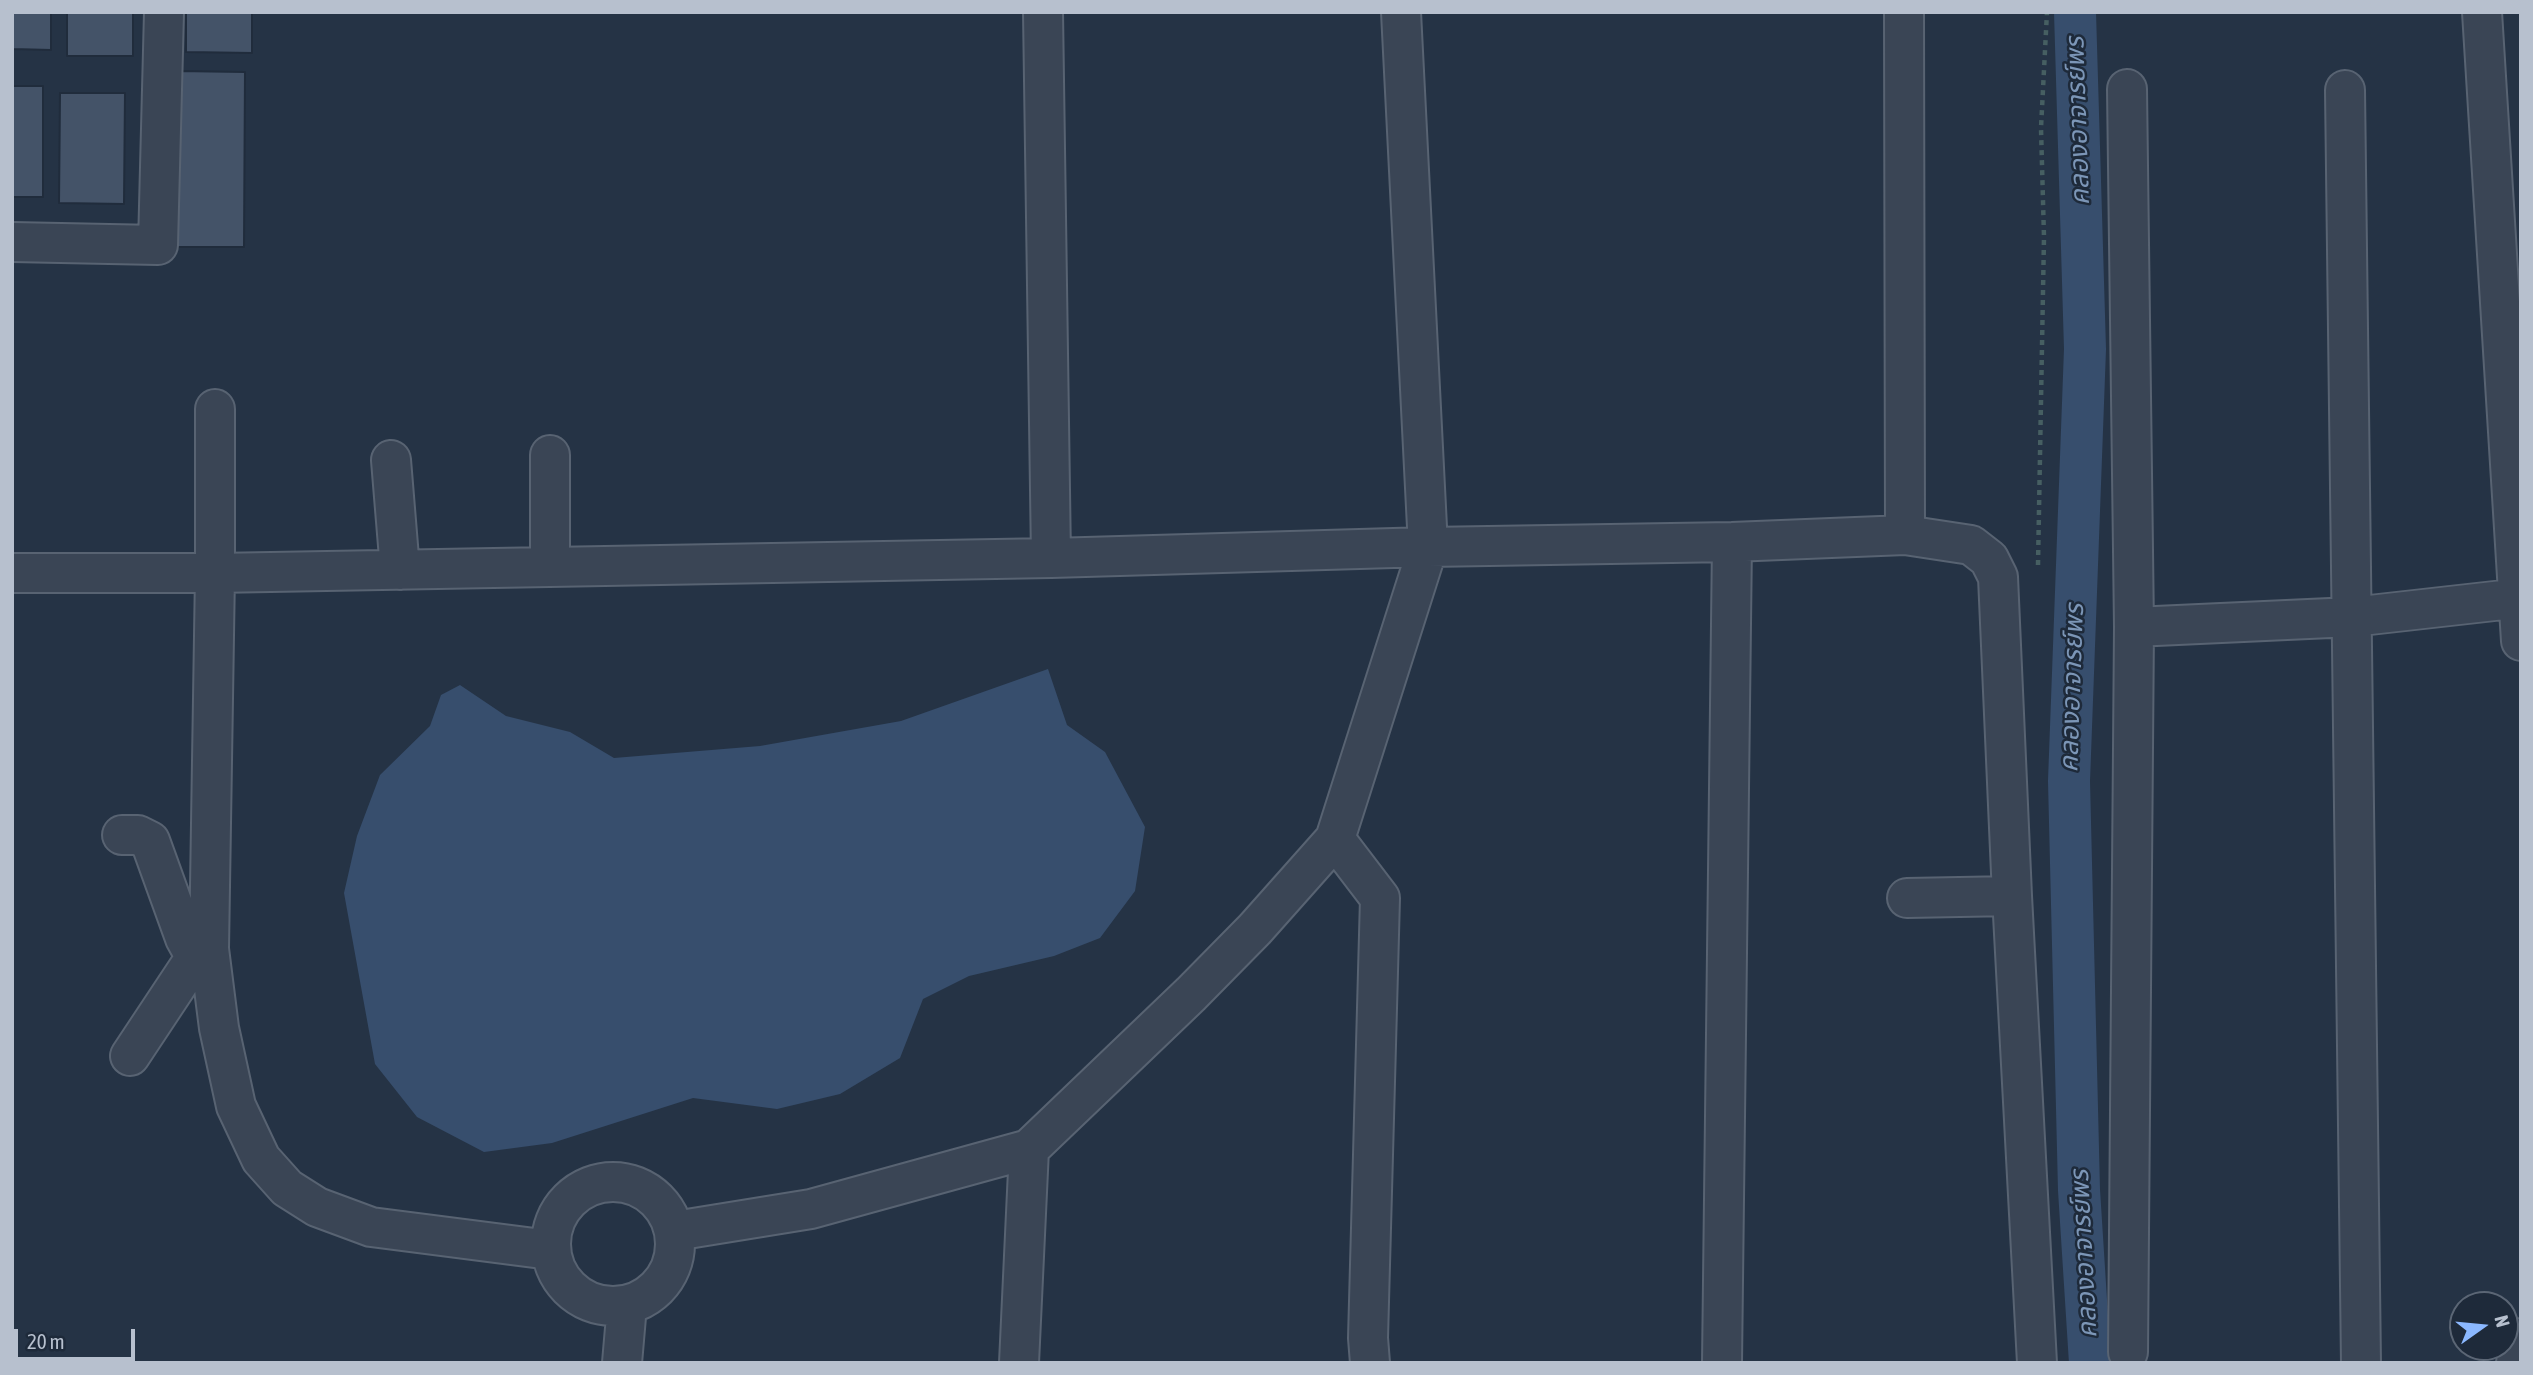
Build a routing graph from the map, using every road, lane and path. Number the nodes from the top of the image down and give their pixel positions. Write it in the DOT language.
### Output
graph roads {
  1 [pos="164,12"];
  2 [pos="1043,12"];
  3 [pos="1401,12"];
  4 [pos="1904,12"];
  5 [pos="2482,12"];
  6 [pos="2127,89"];
  7 [pos="2346,90"];
  8 [pos="12,242"];
  9 [pos="215,409"];
  10 [pos="550,455"];
  11 [pos="391,460"];
  12 [pos="1905,535"];
  13 [pos="1732,542"];
  14 [pos="1428,547"];
  15 [pos="1051,558"];
  16 [pos="550,567"];
  17 [pos="400,570"];
  18 [pos="12,573"];
  19 [pos="215,573"];
  20 [pos="2519,598"];
  21 [pos="2352,617"];
  22 [pos="2134,627"];
  23 [pos="2521,641"];
  24 [pos="122,835"];
  25 [pos="1335,839"];
  26 [pos="2012,896"];
  27 [pos="1907,898"];
  28 [pos="204,973"];
  29 [pos="130,1056"];
  30 [pos="1029,1149"];
  31 [pos="675,1231"];
  32 [pos="550,1250"];
  33 [pos="627,1305"];
  34 [pos="2521,1338"];
  35 [pos="2128,1352"];
  36 [pos="622,1363"];
  37 [pos="1019,1363"];
  38 [pos="1370,1363"];
  39 [pos="1722,1363"];
  40 [pos="2037,1363"];
  41 [pos="2361,1363"];
  42 [pos="2516,1363"];
  1 -- 8 [label="street"];
  2 -- 15 [label="street"];
  3 -- 14 [label="street"];
  4 -- 12 [label="street"];
  5 -- 20 [label="street"];
  6 -- 22 [label="street"];
  7 -- 21 [label="street"];
  9 -- 19 [label="street"];
  10 -- 16 [label="street"];
  11 -- 17 [label="street"];
  12 -- 13 [label="street"];
  12 -- 26 [label="street"];
  13 -- 14 [label="street"];
  13 -- 39 [label="street"];
  14 -- 15 [label="street"];
  14 -- 25 [label="street"];
  15 -- 16 [label="street"];
  16 -- 17 [label="street"];
  17 -- 19 [label="street"];
  18 -- 19 [label="street"];
  19 -- 28 [label="street"];
  20 -- 21 [label="street"];
  20 -- 23 [label="street"];
  21 -- 22 [label="street"];
  21 -- 41 [label="street"];
  22 -- 35 [label="street"];
  24 -- 28 [label="street"];
  25 -- 30 [label="street"];
  25 -- 38 [label="street"];
  26 -- 27 [label="street"];
  26 -- 40 [label="street"];
  28 -- 29 [label="street"];
  28 -- 32 [label="street"];
  30 -- 31 [label="street"];
  30 -- 37 [label="street"];
  31 -- 32 [label="street"];
  31 -- 33 [label="street"];
  32 -- 33 [label="street"];
  33 -- 36 [label="street"];
  34 -- 42 [label="street"];
}
